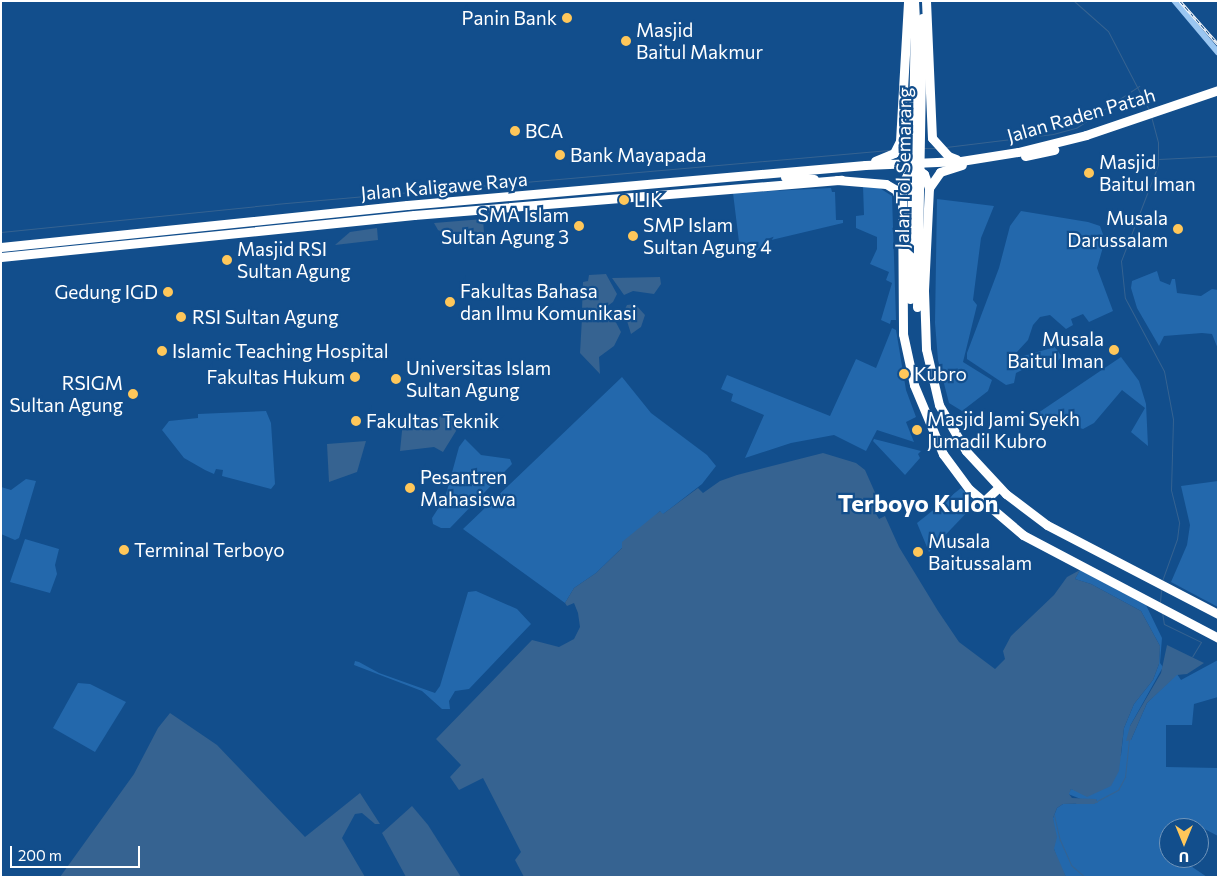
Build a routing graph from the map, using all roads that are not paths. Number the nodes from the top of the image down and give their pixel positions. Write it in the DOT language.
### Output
graph roads {
  1 [pos="908,1"];
  2 [pos="914,1"];
  3 [pos="924,1"];
  4 [pos="1175,1"];
  5 [pos="918,18"];
  6 [pos="1218,52"];
  7 [pos="1218,90"];
  8 [pos="1218,96"];
  9 [pos="1181,105"];
  10 [pos="890,160"];
  11 [pos="936,162"];
  12 [pos="964,163"];
  13 [pos="854,166"];
  14 [pos="918,168"];
  15 [pos="781,177"];
  16 [pos="842,180"];
  17 [pos="929,188"];
  18 [pos="901,202"];
  19 [pos="411,210"];
  20 [pos="271,224"];
  21 [pos="1,241"];
  22 [pos="1,247"];
  23 [pos="1,252"];
  24 [pos="1,257"];
  25 [pos="903,334"];
  26 [pos="925,334"];
  27 [pos="999,487"];
  28 [pos="983,502"];
  29 [pos="1218,614"];
  30 [pos="1218,638"];
  1 -- 10 [label="highway"];
  2 -- 5 [label="highway, Jalan Tol Semarang"];
  3 -- 5 [label="highway, Jalan Tol Semarang"];
  3 -- 12 [label="highway"];
  4 -- 6 [label="street"];
  5 -- 25 [label="highway, Jalan Tol Semarang, bridge"];
  5 -- 26 [label="highway, Jalan Tol Semarang, bridge"];
  7 -- 9 [label="highway, Jalan Raden Patah"];
  8 -- 9 [label="highway, Jalan Raden Patah"];
  9 -- 12 [label="highway, Jalan Raden Patah"];
  10 -- 11 [label="highway, Jalan Raden Patah"];
  10 -- 13 [label="highway, Jalan Kaligawe Raya"];
  10 -- 14 [label="highway"];
  11 -- 12 [label="highway, Jalan Raden Patah"];
  11 -- 14 [label="highway"];
  12 -- 14 [label="highway, Jalan Raden Patah"];
  12 -- 17 [label="highway"];
  13 -- 19 [label="highway, Jalan Kaligawe Raya"];
  13 -- 21 [label="highway"];
  14 -- 15 [label="highway"];
  14 -- 17 [label="highway"];
  14 -- 18 [label="highway"];
  15 -- 16 [label="highway"];
  15 -- 19 [label="highway, Jalan Kaligawe Raya"];
  16 -- 18 [label="highway"];
  16 -- 19 [label="highway"];
  17 -- 26 [label="highway"];
  18 -- 25 [label="highway"];
  19 -- 20 [label="highway, Jalan Kaligawe Raya"];
  20 -- 22 [label="highway, Jalan Kaligawe Raya"];
  20 -- 23 [label="highway, Jalan Kaligawe Raya"];
  20 -- 24 [label="highway"];
  25 -- 28 [label="highway"];
  26 -- 27 [label="highway"];
  27 -- 28 [label="highway"];
  27 -- 29 [label="highway"];
  28 -- 30 [label="highway"];
}
